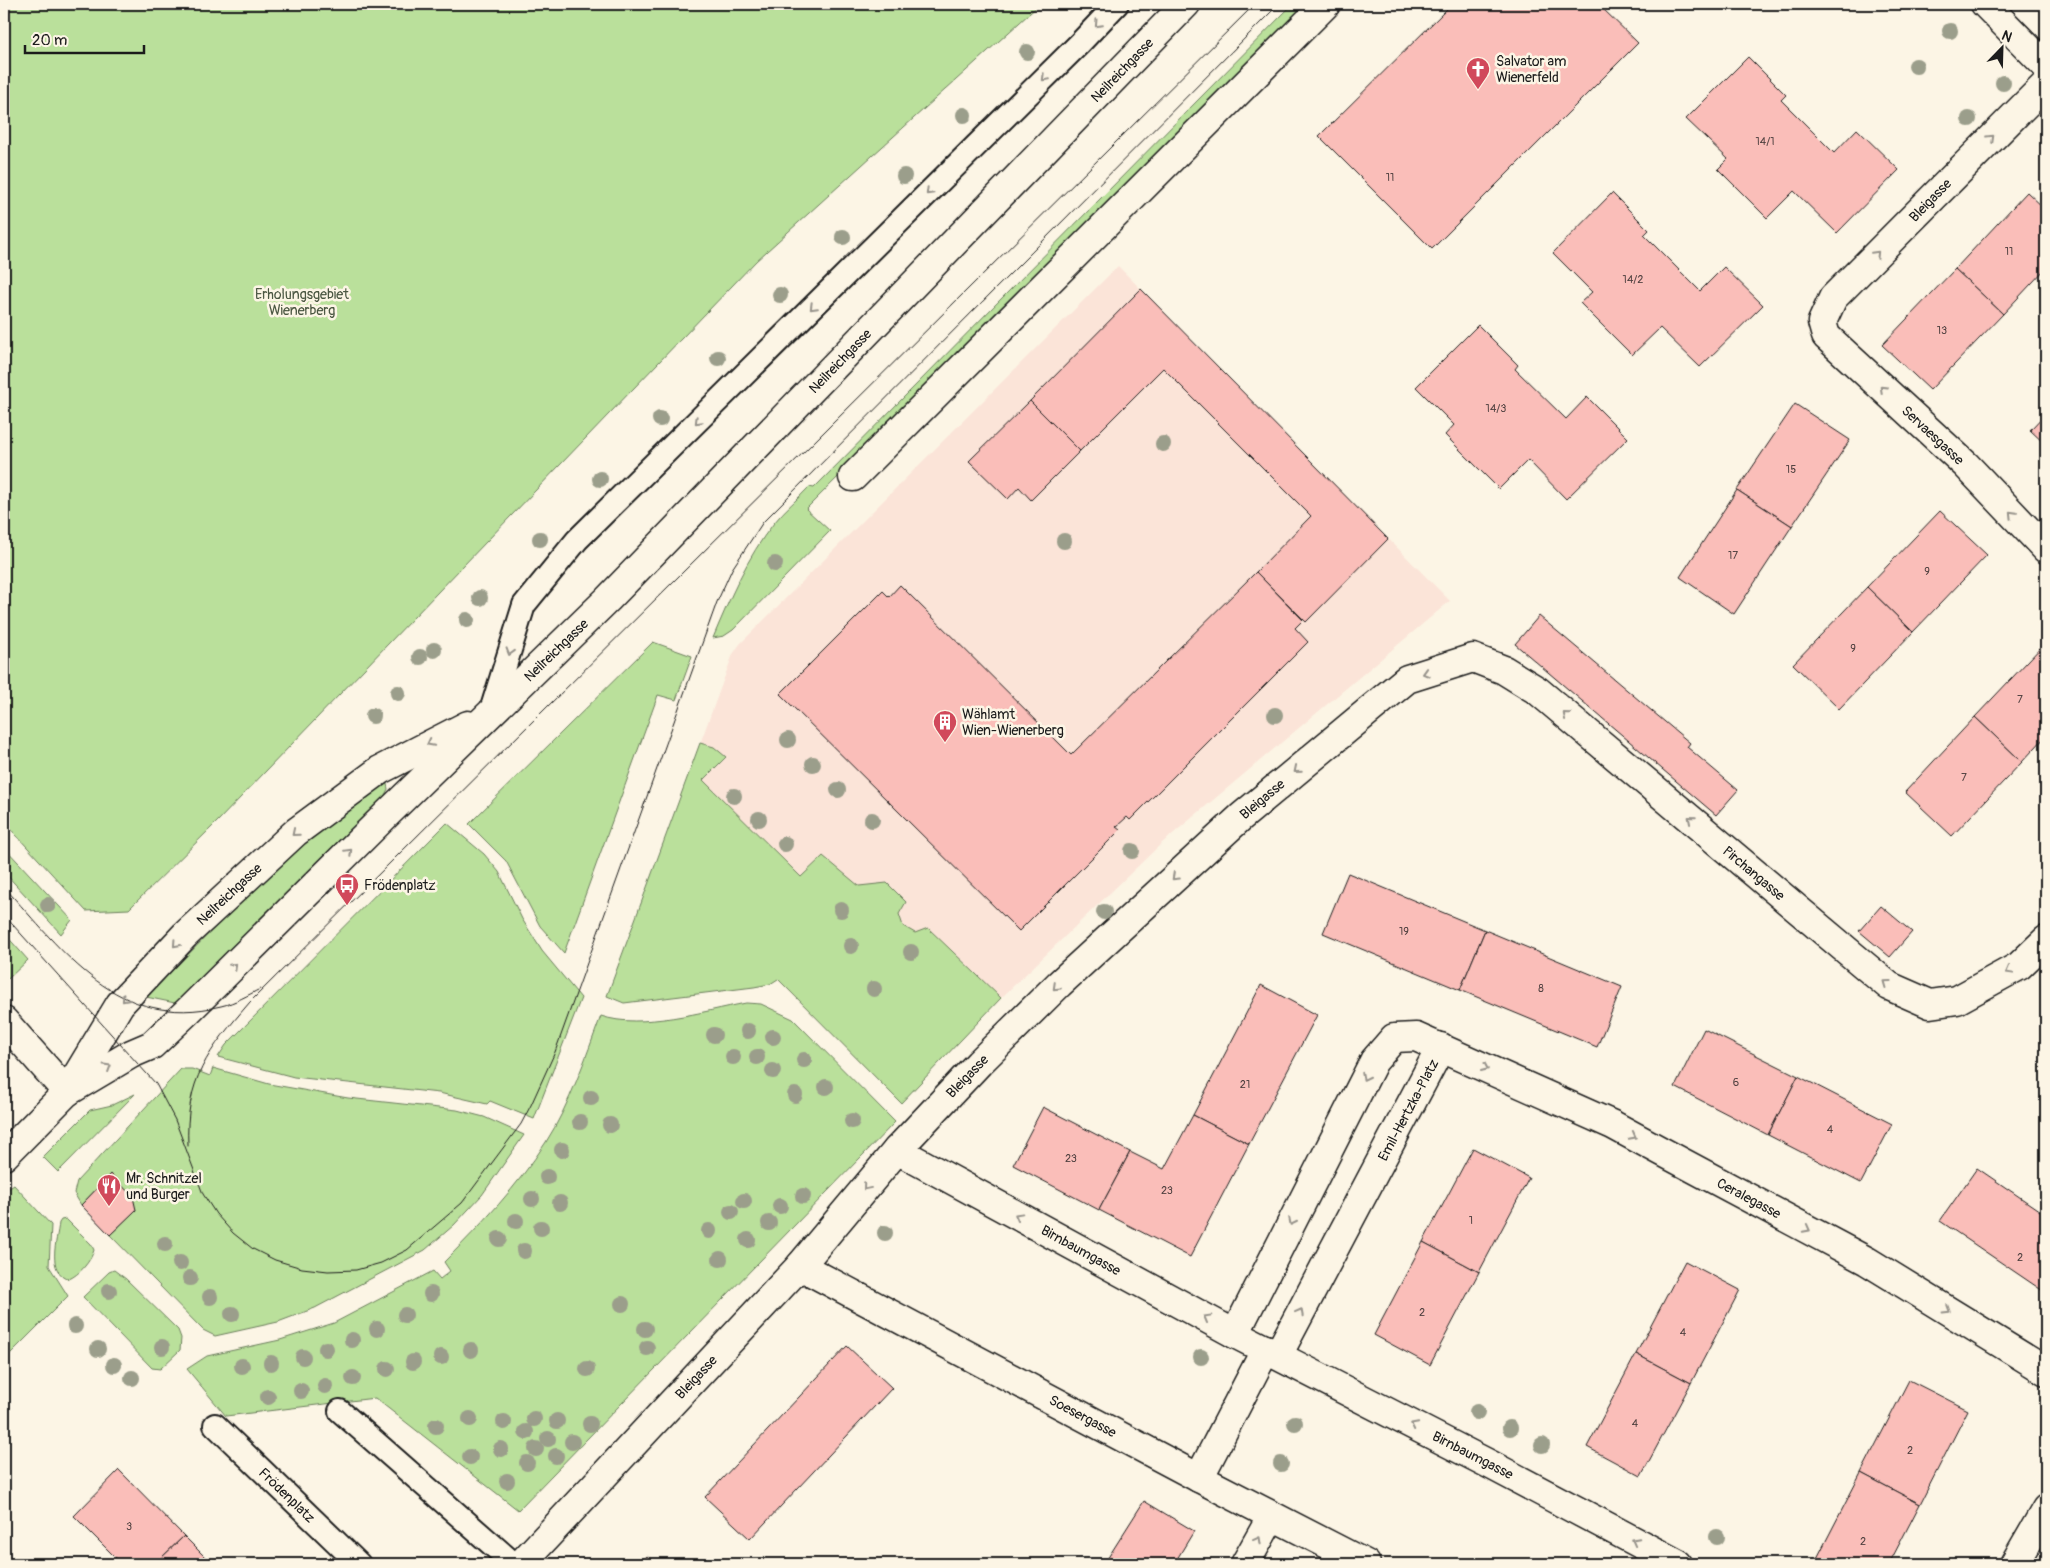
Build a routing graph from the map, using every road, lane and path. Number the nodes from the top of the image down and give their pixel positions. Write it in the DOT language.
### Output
graph roads {
  1 [pos="1117,4"];
  2 [pos="1186,4"];
  3 [pos="1326,4"];
  4 [pos="1985,4"];
  5 [pos="2046,66"];
  6 [pos="2046,84"];
  7 [pos="1822,322"];
  8 [pos="854,477"];
  9 [pos="2046,548"];
  10 [pos="1473,658"];
  11 [pos="490,715"];
  12 [pos="2046,940"];
  13 [pos="4,1021"];
  14 [pos="1441,1047"];
  15 [pos="67,1092"];
  16 [pos="897,1150"];
  17 [pos="4,1156"];
  18 [pos="800,1266"];
  19 [pos="1235,1334"];
  20 [pos="1272,1352"];
  21 [pos="2046,1371"];
  22 [pos="340,1411"];
  23 [pos="215,1425"];
  24 [pos="1199,1478"];
  25 [pos="2046,1509"];
  26 [pos="1272,1516"];
  27 [pos="360,1564"];
  28 [pos="514,1564"];
  29 [pos="521,1564"];
  30 [pos="1245,1564"];
  31 [pos="1366,1564"];
  32 [pos="1678,1564"];
  33 [pos="2014,1564"];
  1 -- 11 [label="lane, Neilreichgasse, one-way"];
  2 -- 11 [label="street, Neilreichgasse"];
  3 -- 8 [label="street"];
  4 -- 5 [label="street"];
  7 -- 6 [label="street, Bleigasse, one-way"];
  9 -- 7 [label="street, Servaesgasse, one-way"];
  12 -- 10 [label="street, Pirchangasse, one-way"];
  10 -- 16 [label="street, Bleigasse, one-way"];
  15 -- 11 [label="street, Neilreichgasse, one-way"];
  11 -- 15 [label="street, Neilreichgasse, one-way"];
  13 -- 15 [label="street"];
  14 -- 19 [label="street, Emil-Hertzka-Platz, one-way"];
  20 -- 14 [label="street, Emil-Hertzka-Platz, one-way"];
  14 -- 21 [label="street, Ceralegasse, one-way"];
  15 -- 17 [label="street, Neilreichgasse"];
  16 -- 18 [label="street, Bleigasse, one-way"];
  19 -- 16 [label="street, Birnbaumgasse, one-way"];
  18 -- 24 [label="street, Soesergasse"];
  18 -- 29 [label="street, Bleigasse"];
  19 -- 20 [label="street, Birnbaumgasse"];
  20 -- 24 [label="street"];
  32 -- 20 [label="street, Birnbaumgasse, one-way"];
  22 -- 28 [label="lane"];
  23 -- 27 [label="lane, Frödenplatz"];
  24 -- 26 [label="street, Soesergasse"];
  25 -- 33 [label="street"];
  30 -- 26 [label="street, one-way"];
  26 -- 31 [label="street, Soesergasse"];
}
